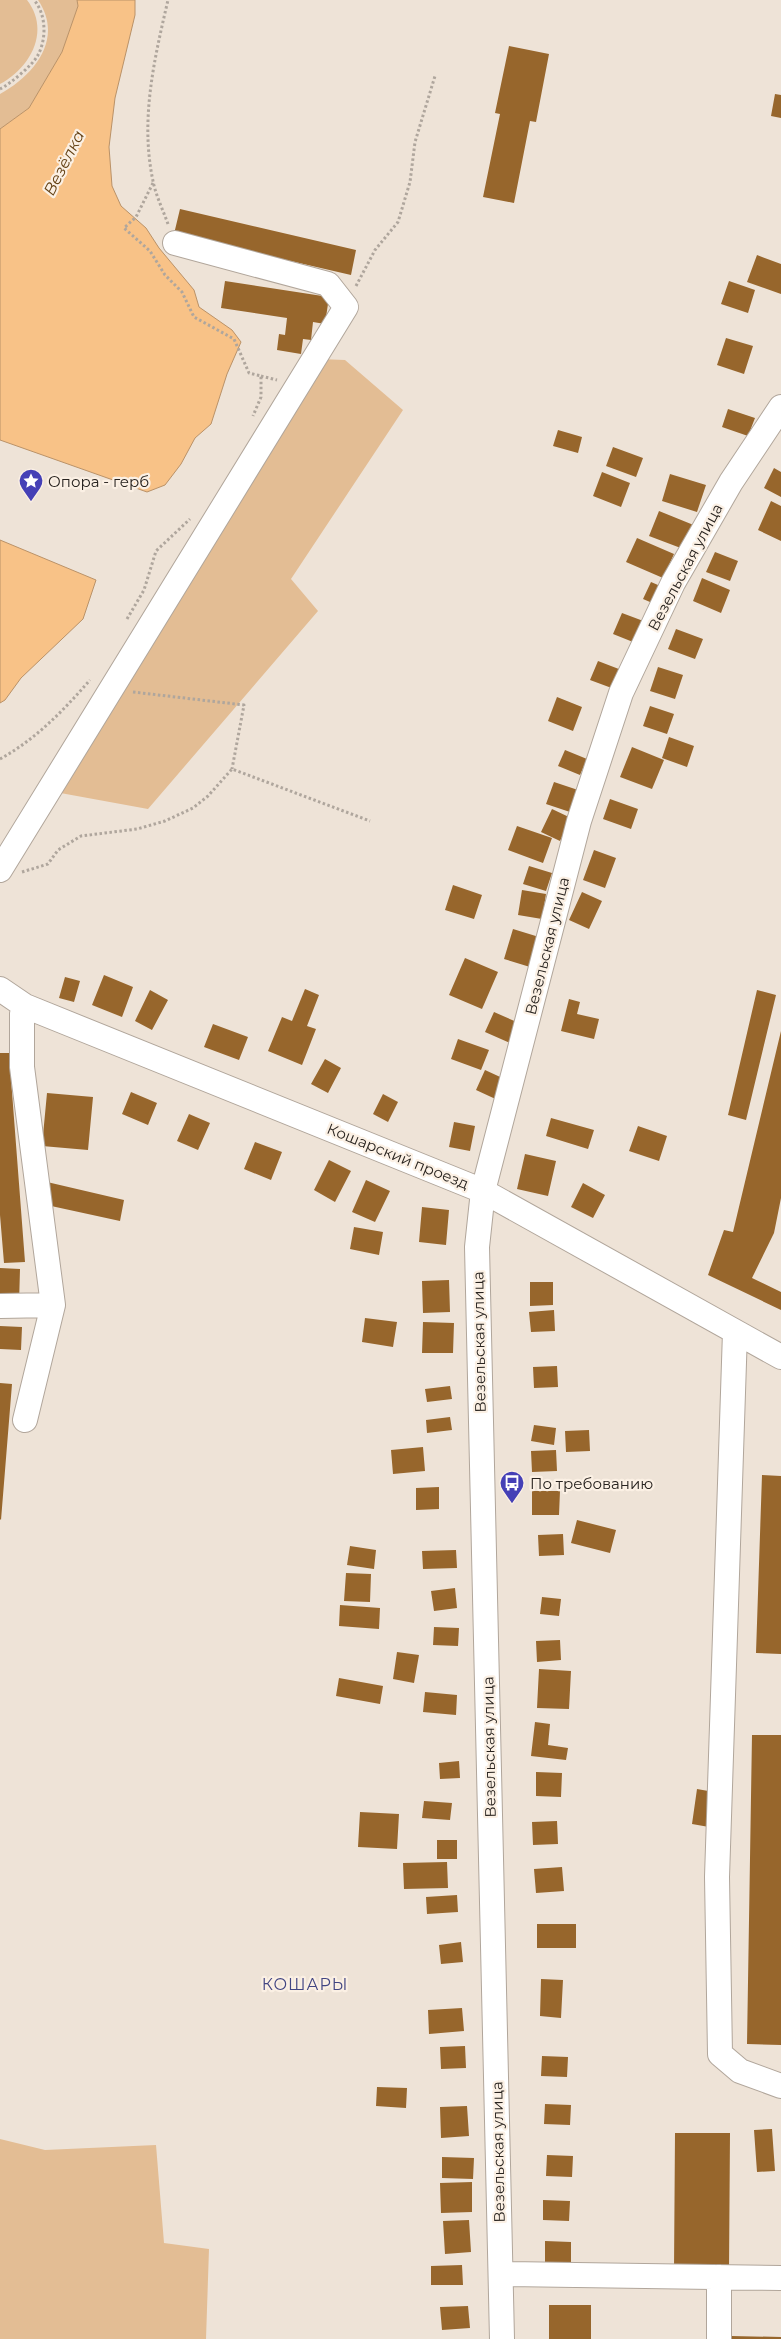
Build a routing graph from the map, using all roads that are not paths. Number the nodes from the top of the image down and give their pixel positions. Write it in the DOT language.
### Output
graph roads {
  1 [pos="174,243"];
  2 [pos="781,407"];
  3 [pos="1,868"];
  4 [pos="0,989"];
  5 [pos="25,1006"];
  6 [pos="483,1190"];
  7 [pos="53,1305"];
  8 [pos="0,1306"];
  9 [pos="735,1332"];
  10 [pos="781,1357"];
  11 [pos="25,1420"];
  12 [pos="781,2086"];
  13 [pos="501,2274"];
  14 [pos="719,2277"];
  15 [pos="781,2278"];
  16 [pos="502,2339"];
  17 [pos="719,2339"];
  1 -- 3 [label="street"];
  2 -- 6 [label="street, Везельская улица"];
  4 -- 5 [label="street, Кошарский проезд"];
  5 -- 6 [label="street, Кошарский проезд"];
  5 -- 7 [label="street"];
  6 -- 9 [label="street, Кошарский проезд"];
  6 -- 13 [label="street, Везельская улица"];
  7 -- 8 [label="street"];
  7 -- 11 [label="street"];
  9 -- 10 [label="street, Кошарский проезд"];
  9 -- 12 [label="street"];
  13 -- 14 [label="street"];
  13 -- 16 [label="street, Везельская улица"];
  14 -- 15 [label="street"];
  14 -- 17 [label="street"];
}
